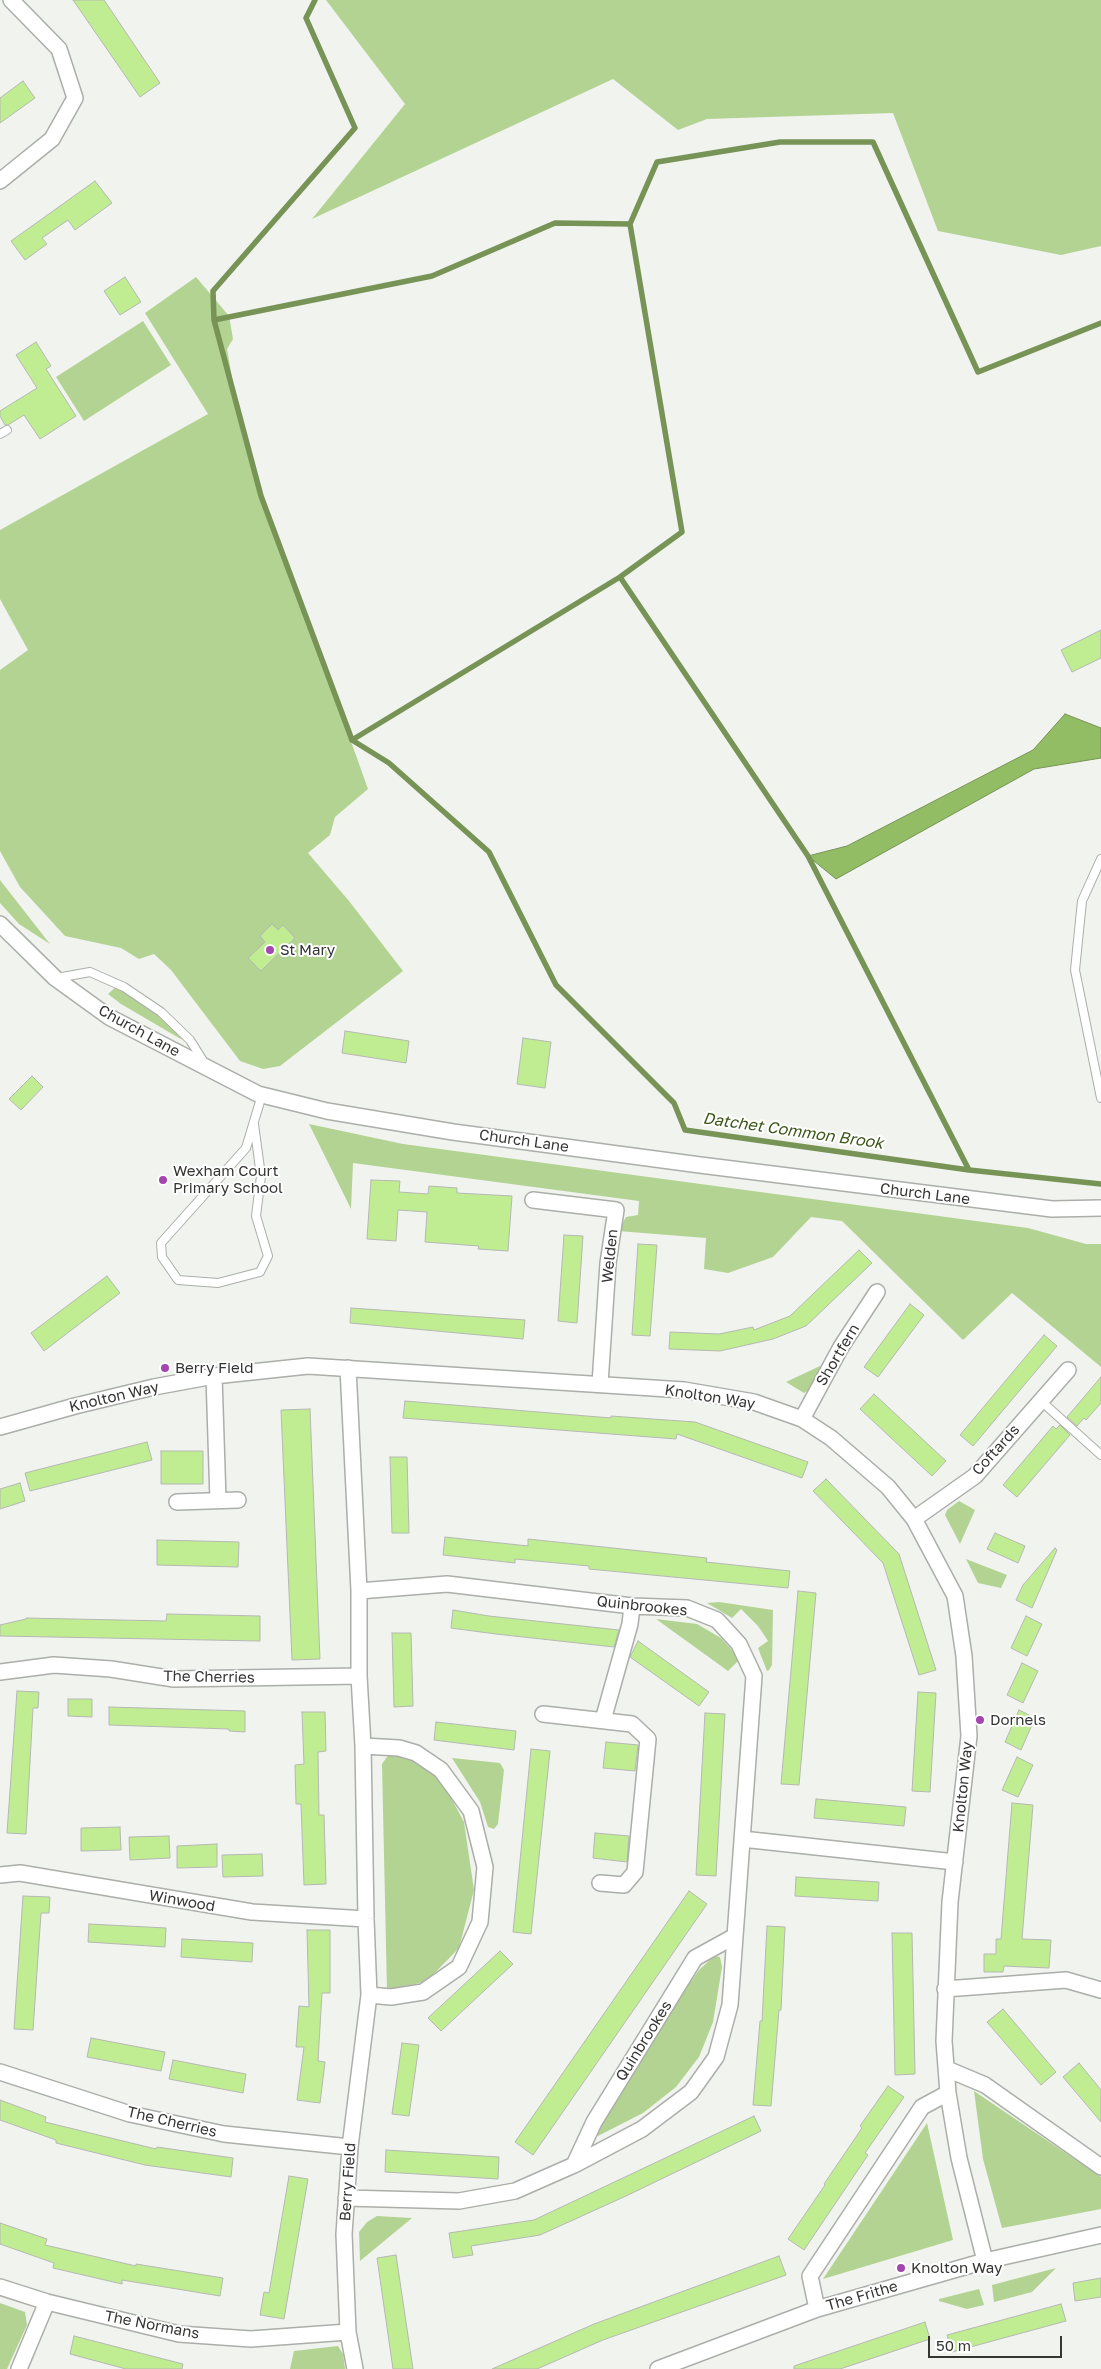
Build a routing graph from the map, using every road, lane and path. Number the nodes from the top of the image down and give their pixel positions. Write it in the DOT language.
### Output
graph roads {
  1 [pos="11,0"];
  2 [pos="0,182"];
  3 [pos="1101,860"];
  4 [pos="0,924"];
  5 [pos="56,978"];
  6 [pos="208,1069"];
  7 [pos="262,1095"];
  8 [pos="1101,1098"];
  9 [pos="254,1124"];
  10 [pos="533,1200"];
  11 [pos="1101,1208"];
  12 [pos="877,1292"];
  13 [pos="348,1368"];
  14 [pos="1068,1370"];
  15 [pos="214,1376"];
  16 [pos="600,1384"];
  17 [pos="1041,1401"];
  18 [pos="802,1419"];
  19 [pos="0,1427"];
  20 [pos="1101,1455"];
  21 [pos="218,1500"];
  22 [pos="238,1500"];
  23 [pos="177,1502"];
  24 [pos="914,1520"];
  25 [pos="359,1591"];
  26 [pos="632,1606"];
  27 [pos="0,1672"];
  28 [pos="359,1676"];
  29 [pos="543,1714"];
  30 [pos="603,1720"];
  31 [pos="363,1746"];
  32 [pos="742,1839"];
  33 [pos="955,1862"];
  34 [pos="0,1875"];
  35 [pos="600,1883"];
  36 [pos="366,1919"];
  37 [pos="735,1936"];
  38 [pos="945,1989"];
  39 [pos="1101,1990"];
  40 [pos="369,1995"];
  41 [pos="947,2069"];
  42 [pos="0,2072"];
  43 [pos="948,2094"];
  44 [pos="350,2147"];
  45 [pos="574,2165"];
  46 [pos="1101,2167"];
  47 [pos="346,2198"];
  48 [pos="1101,2235"];
  49 [pos="985,2261"];
  50 [pos="0,2287"];
  51 [pos="47,2302"];
  52 [pos="817,2309"];
  53 [pos="348,2332"];
  54 [pos="19,2369"];
  55 [pos="355,2369"];
  56 [pos="658,2369"];
  1 -- 2 [label="street"];
  3 -- 8 [label="lane"];
  4 -- 5 [label="street, Church Lane"];
  5 -- 6 [label="street, Church Lane"];
  5 -- 6 [label="lane"];
  6 -- 7 [label="street, Church Lane"];
  7 -- 9 [label="lane"];
  7 -- 11 [label="street, Church Lane"];
  9 -- 9 [label="lane"];
  10 -- 16 [label="street, Welden"];
  12 -- 18 [label="street, Shortfern"];
  13 -- 15 [label="street, Knolton Way"];
  13 -- 16 [label="street, Knolton Way"];
  13 -- 25 [label="street, Berry Field"];
  14 -- 17 [label="street, Coftards"];
  15 -- 19 [label="street, Knolton Way"];
  15 -- 21 [label="street"];
  16 -- 18 [label="street, Knolton Way"];
  17 -- 20 [label="lane"];
  17 -- 24 [label="street, Coftards"];
  18 -- 24 [label="street, Knolton Way"];
  21 -- 22 [label="street"];
  21 -- 23 [label="street"];
  24 -- 33 [label="street, Knolton Way"];
  25 -- 26 [label="street, Quinbrookes"];
  25 -- 28 [label="street, Berry Field"];
  26 -- 30 [label="street"];
  26 -- 32 [label="street, Quinbrookes"];
  27 -- 28 [label="street, The Cherries"];
  28 -- 31 [label="street, Berry Field"];
  29 -- 30 [label="street"];
  30 -- 35 [label="street"];
  31 -- 36 [label="street, Berry Field"];
  31 -- 40 [label="street"];
  32 -- 33 [label="street"];
  32 -- 37 [label="street, Quinbrookes"];
  33 -- 38 [label="street, Knolton Way"];
  34 -- 36 [label="street, Winwood"];
  36 -- 40 [label="street, Berry Field"];
  37 -- 45 [label="street, Quinbrookes"];
  37 -- 45 [label="street, Quinbrookes"];
  38 -- 39 [label="street"];
  38 -- 41 [label="street, Knolton Way"];
  40 -- 44 [label="street, Berry Field"];
  41 -- 43 [label="street, Knolton Way"];
  41 -- 46 [label="street"];
  42 -- 44 [label="street, The Cherries"];
  43 -- 49 [label="street, Knolton Way"];
  43 -- 52 [label="street"];
  44 -- 47 [label="street, Berry Field"];
  45 -- 47 [label="street, Quinbrookes"];
  47 -- 53 [label="street, Berry Field"];
  48 -- 49 [label="street, The Frithe"];
  49 -- 52 [label="street, The Frithe"];
  50 -- 51 [label="street, The Normans"];
  51 -- 53 [label="street, The Normans"];
  51 -- 54 [label="street"];
  52 -- 56 [label="street, The Frithe"];
  53 -- 55 [label="street, Berry Field"];
}
